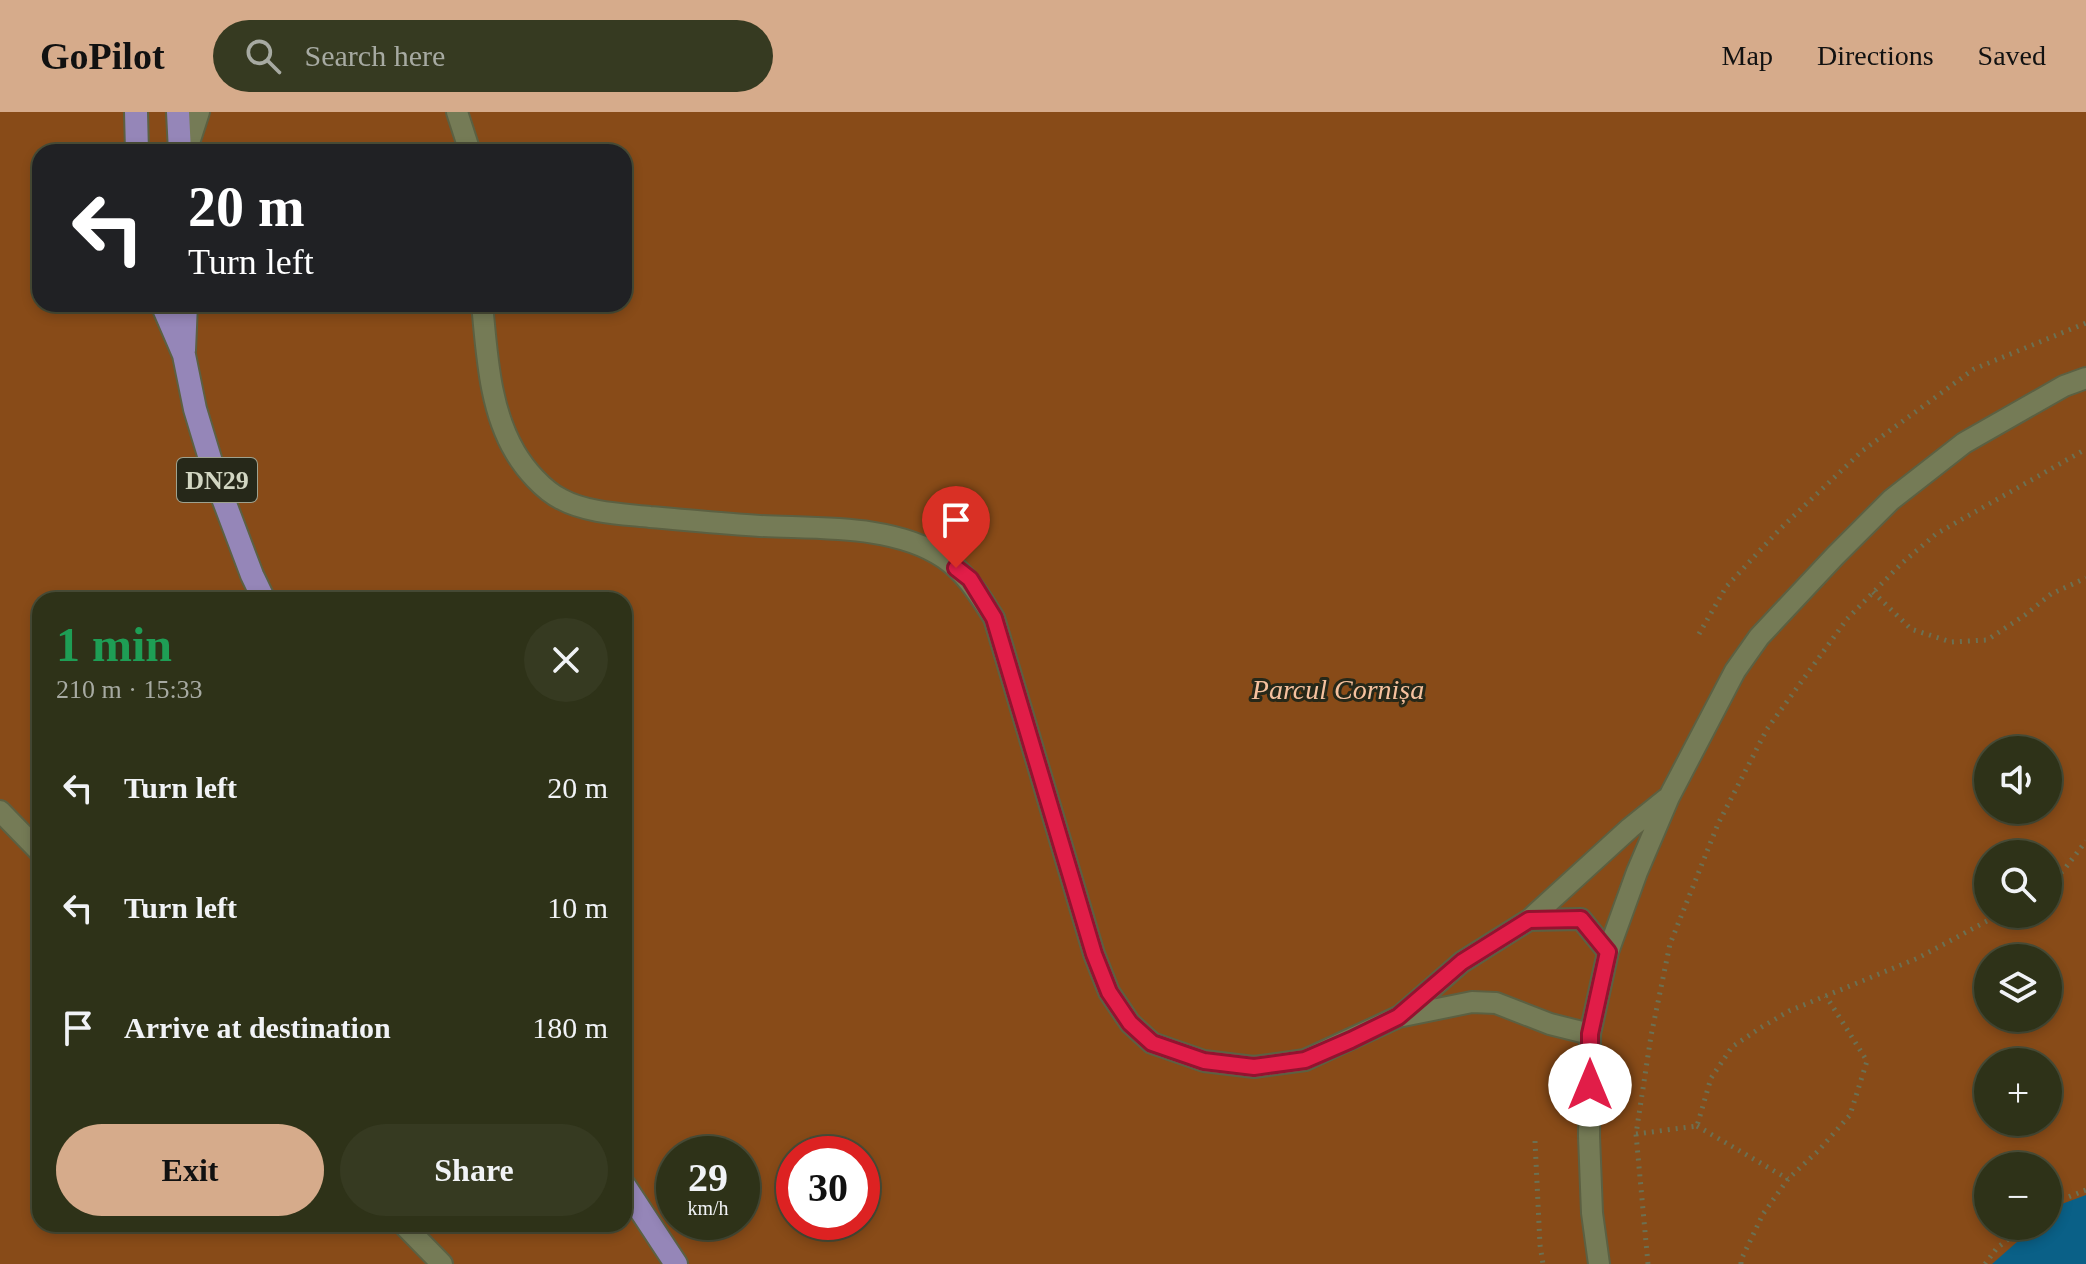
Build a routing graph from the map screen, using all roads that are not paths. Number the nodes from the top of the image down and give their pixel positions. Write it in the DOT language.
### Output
graph roads {
  1 [pos="136,112"];
  2 [pos="178,112"];
  3 [pos="199,112"];
  4 [pos="457,112"];
  5 [pos="137,144"];
  6 [pos="180,144"];
  7 [pos="189,144"];
  8 [pos="467,144"];
  9 [pos="165,312"];
  10 [pos="186,312"];
  11 [pos="483,312"];
  12 [pos="184,355"];
  13 [pos="2086,378"];
  14 [pos="260,592"];
  15 [pos="1669,797"];
  16 [pos="0,811"];
  17 [pos="32,844"];
  18 [pos="1529,920"];
  19 [pos="1608,952"];
  20 [pos="1398,1017"];
  21 [pos="1590,1034"];
  22 [pos="632,1197"];
  23 [pos="411,1232"];
  24 [pos="442,1264"];
  25 [pos="676,1264"];
  26 [pos="1599,1264"];
  1 -- 5 [label="highway"];
  2 -- 6 [label="highway"];
  3 -- 7 [label="street"];
  4 -- 8 [label="street"];
  9 -- 12 [label="highway, DN29"];
  10 -- 12 [label="highway, DN29"];
  11 -- 20 [label="street"];
  12 -- 14 [label="highway, DN29"];
  13 -- 15 [label="street"];
  15 -- 18 [label="street"];
  15 -- 19 [label="street"];
  16 -- 17 [label="street"];
  18 -- 19 [label="street"];
  18 -- 20 [label="street"];
  19 -- 21 [label="street"];
  20 -- 21 [label="street"];
  21 -- 26 [label="street"];
  22 -- 25 [label="highway"];
  23 -- 24 [label="street"];
}
